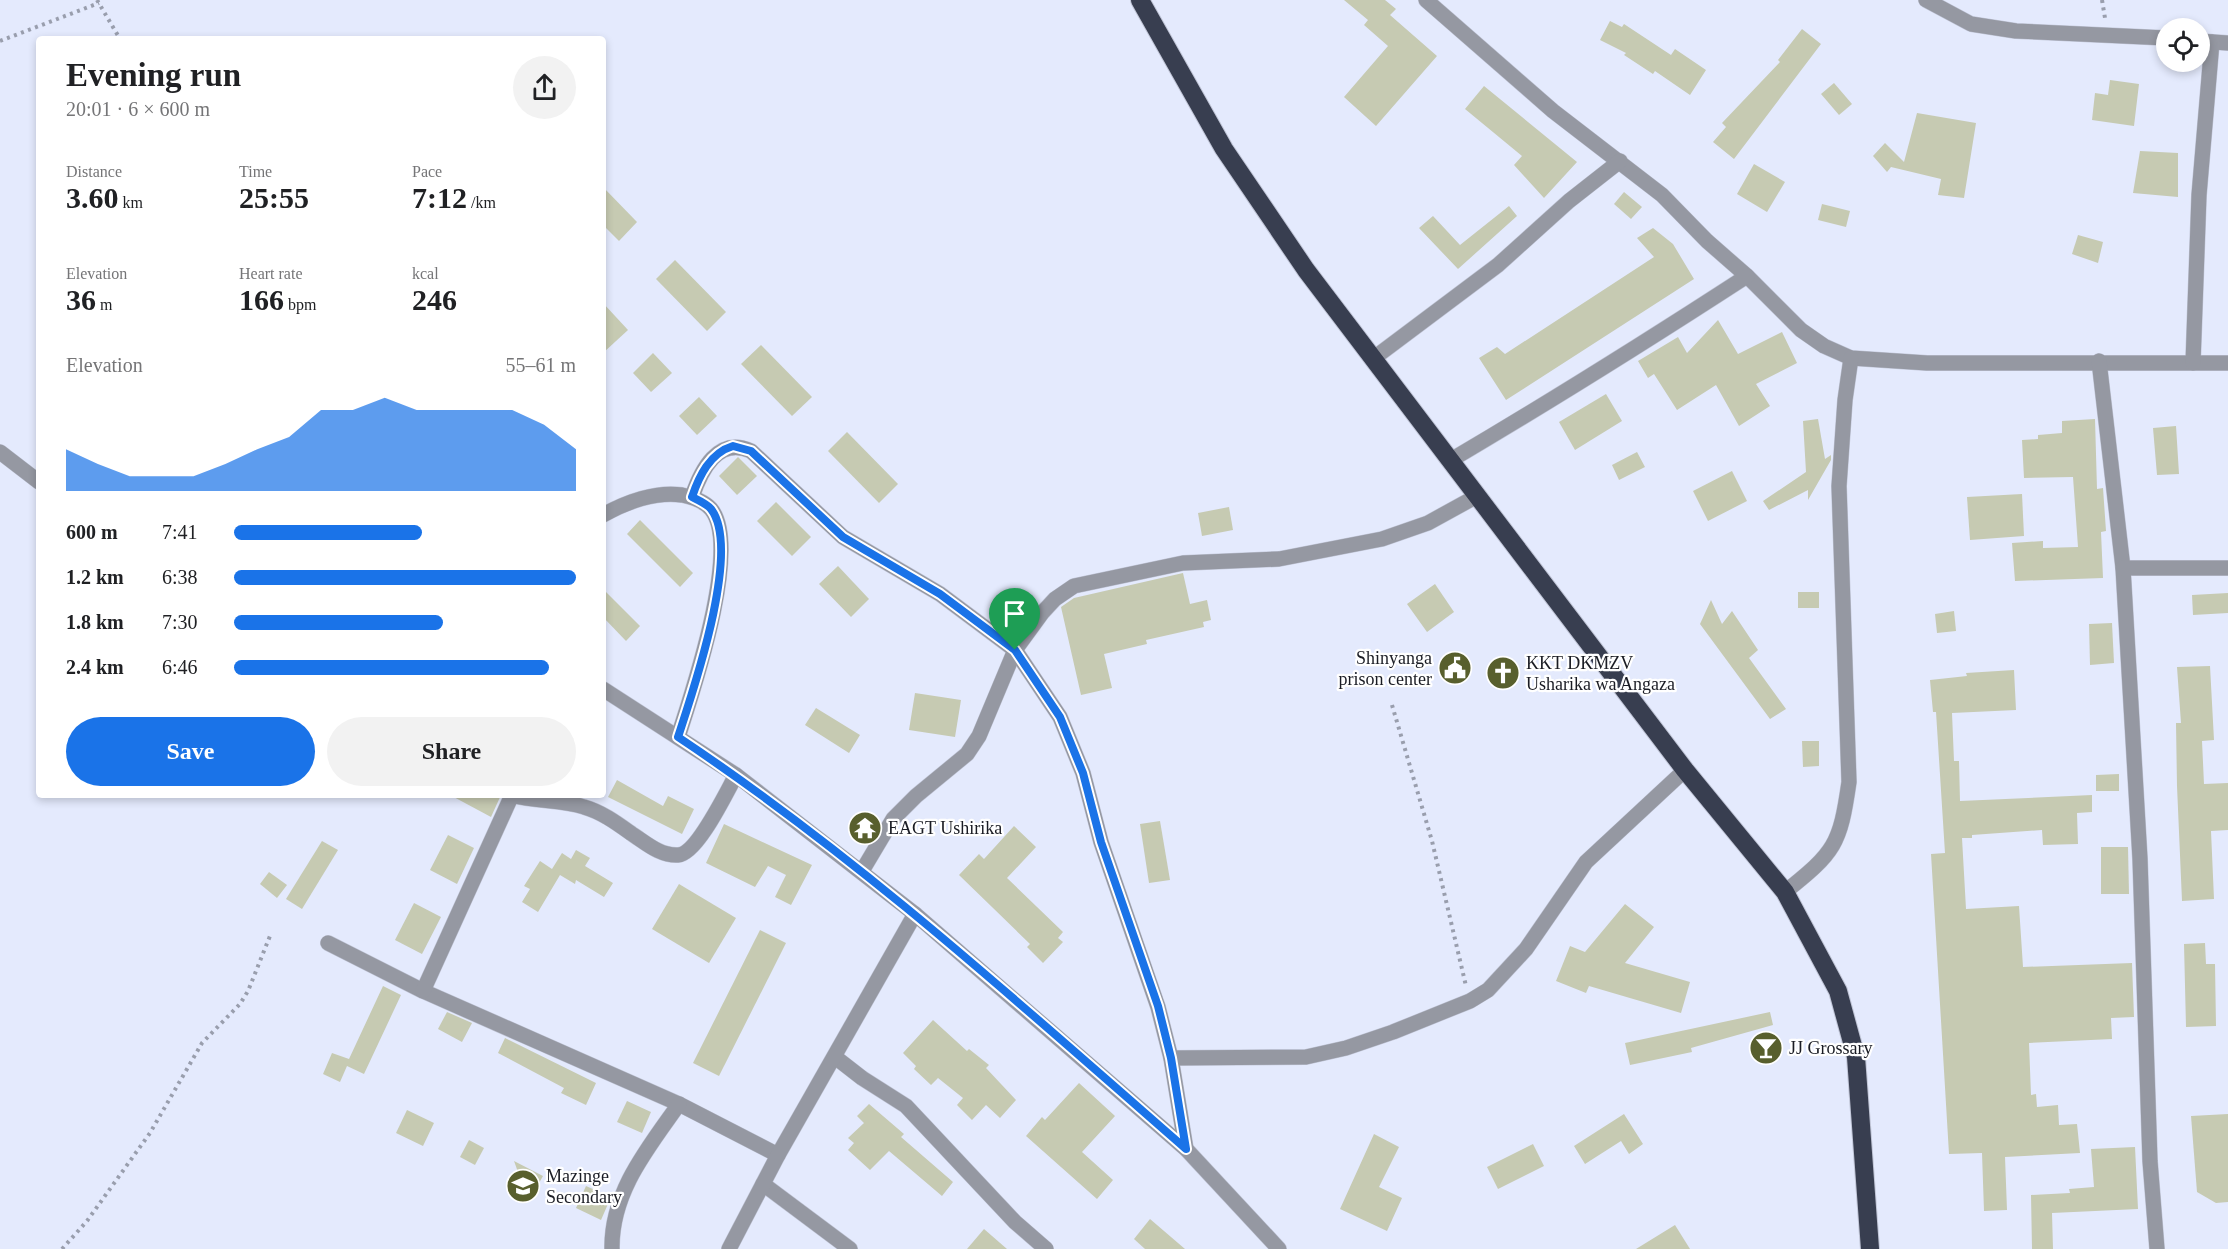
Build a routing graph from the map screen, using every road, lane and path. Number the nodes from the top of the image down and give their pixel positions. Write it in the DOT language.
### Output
graph roads {
  1 [pos="1140,0"];
  2 [pos="1426,0"];
  3 [pos="1926,0"];
  4 [pos="98,1"];
  5 [pos="118,36"];
  6 [pos="2156,38"];
  7 [pos="0,41"];
  8 [pos="2210,41"];
  9 [pos="2228,43"];
  10 [pos="2204,72"];
  11 [pos="1620,161"];
  12 [pos="1747,276"];
  13 [pos="1374,358"];
  14 [pos="1851,358"];
  15 [pos="2099,361"];
  16 [pos="2193,363"];
  17 [pos="2228,363"];
  18 [pos="0,452"];
  19 [pos="1451,460"];
  20 [pos="36,480"];
  21 [pos="1478,496"];
  22 [pos="692,497"];
  23 [pos="606,514"];
  24 [pos="2123,568"];
  25 [pos="2228,568"];
  26 [pos="1015,650"];
  27 [pos="606,691"];
  28 [pos="1392,705"];
  29 [pos="678,737"];
  30 [pos="1684,770"];
  31 [pos="736,775"];
  32 [pos="511,798"];
  33 [pos="523,798"];
  34 [pos="862,871"];
  35 [pos="1785,891"];
  36 [pos="915,914"];
  37 [pos="270,936"];
  38 [pos="328,943"];
  39 [pos="423,992"];
  40 [pos="1470,1001"];
  41 [pos="835,1057"];
  42 [pos="1171,1058"];
  43 [pos="679,1104"];
  44 [pos="1186,1149"];
  45 [pos="778,1155"];
  46 [pos="763,1184"];
  47 [pos="62,1249"];
  48 [pos="612,1249"];
  49 [pos="729,1249"];
  50 [pos="850,1249"];
  51 [pos="1046,1249"];
  52 [pos="1280,1249"];
  53 [pos="1870,1249"];
  54 [pos="2157,1249"];
  1 -- 13 [label="highway"];
  2 -- 11 [label="street"];
  3 -- 6 [label="street"];
  4 -- 5 [label="path"];
  4 -- 7 [label="path"];
  8 -- 9 [label="street"];
  10 -- 16 [label="street"];
  11 -- 12 [label="street"];
  11 -- 13 [label="street"];
  12 -- 14 [label="street"];
  12 -- 19 [label="street"];
  13 -- 19 [label="highway"];
  14 -- 15 [label="street"];
  14 -- 35 [label="street"];
  15 -- 16 [label="street"];
  15 -- 24 [label="street"];
  16 -- 17 [label="street"];
  18 -- 20 [label="street"];
  19 -- 21 [label="highway"];
  21 -- 26 [label="street"];
  21 -- 30 [label="highway"];
  22 -- 23 [label="street"];
  22 -- 26 [label="street"];
  22 -- 29 [label="street"];
  24 -- 25 [label="street"];
  24 -- 54 [label="street"];
  26 -- 34 [label="street"];
  26 -- 42 [label="street"];
  27 -- 29 [label="street"];
  28 -- 40 [label="path"];
  29 -- 31 [label="street"];
  30 -- 35 [label="highway"];
  30 -- 40 [label="street"];
  31 -- 33 [label="street"];
  31 -- 34 [label="street"];
  32 -- 39 [label="street"];
  34 -- 36 [label="street"];
  35 -- 53 [label="highway"];
  36 -- 41 [label="street"];
  36 -- 44 [label="street"];
  37 -- 47 [label="path"];
  38 -- 39 [label="street"];
  39 -- 43 [label="street"];
  40 -- 42 [label="street"];
  41 -- 45 [label="street"];
  41 -- 51 [label="street"];
  42 -- 44 [label="street"];
  43 -- 45 [label="street"];
  43 -- 48 [label="street"];
  44 -- 52 [label="street"];
  45 -- 46 [label="street"];
  46 -- 49 [label="street"];
  46 -- 50 [label="street"];
}
